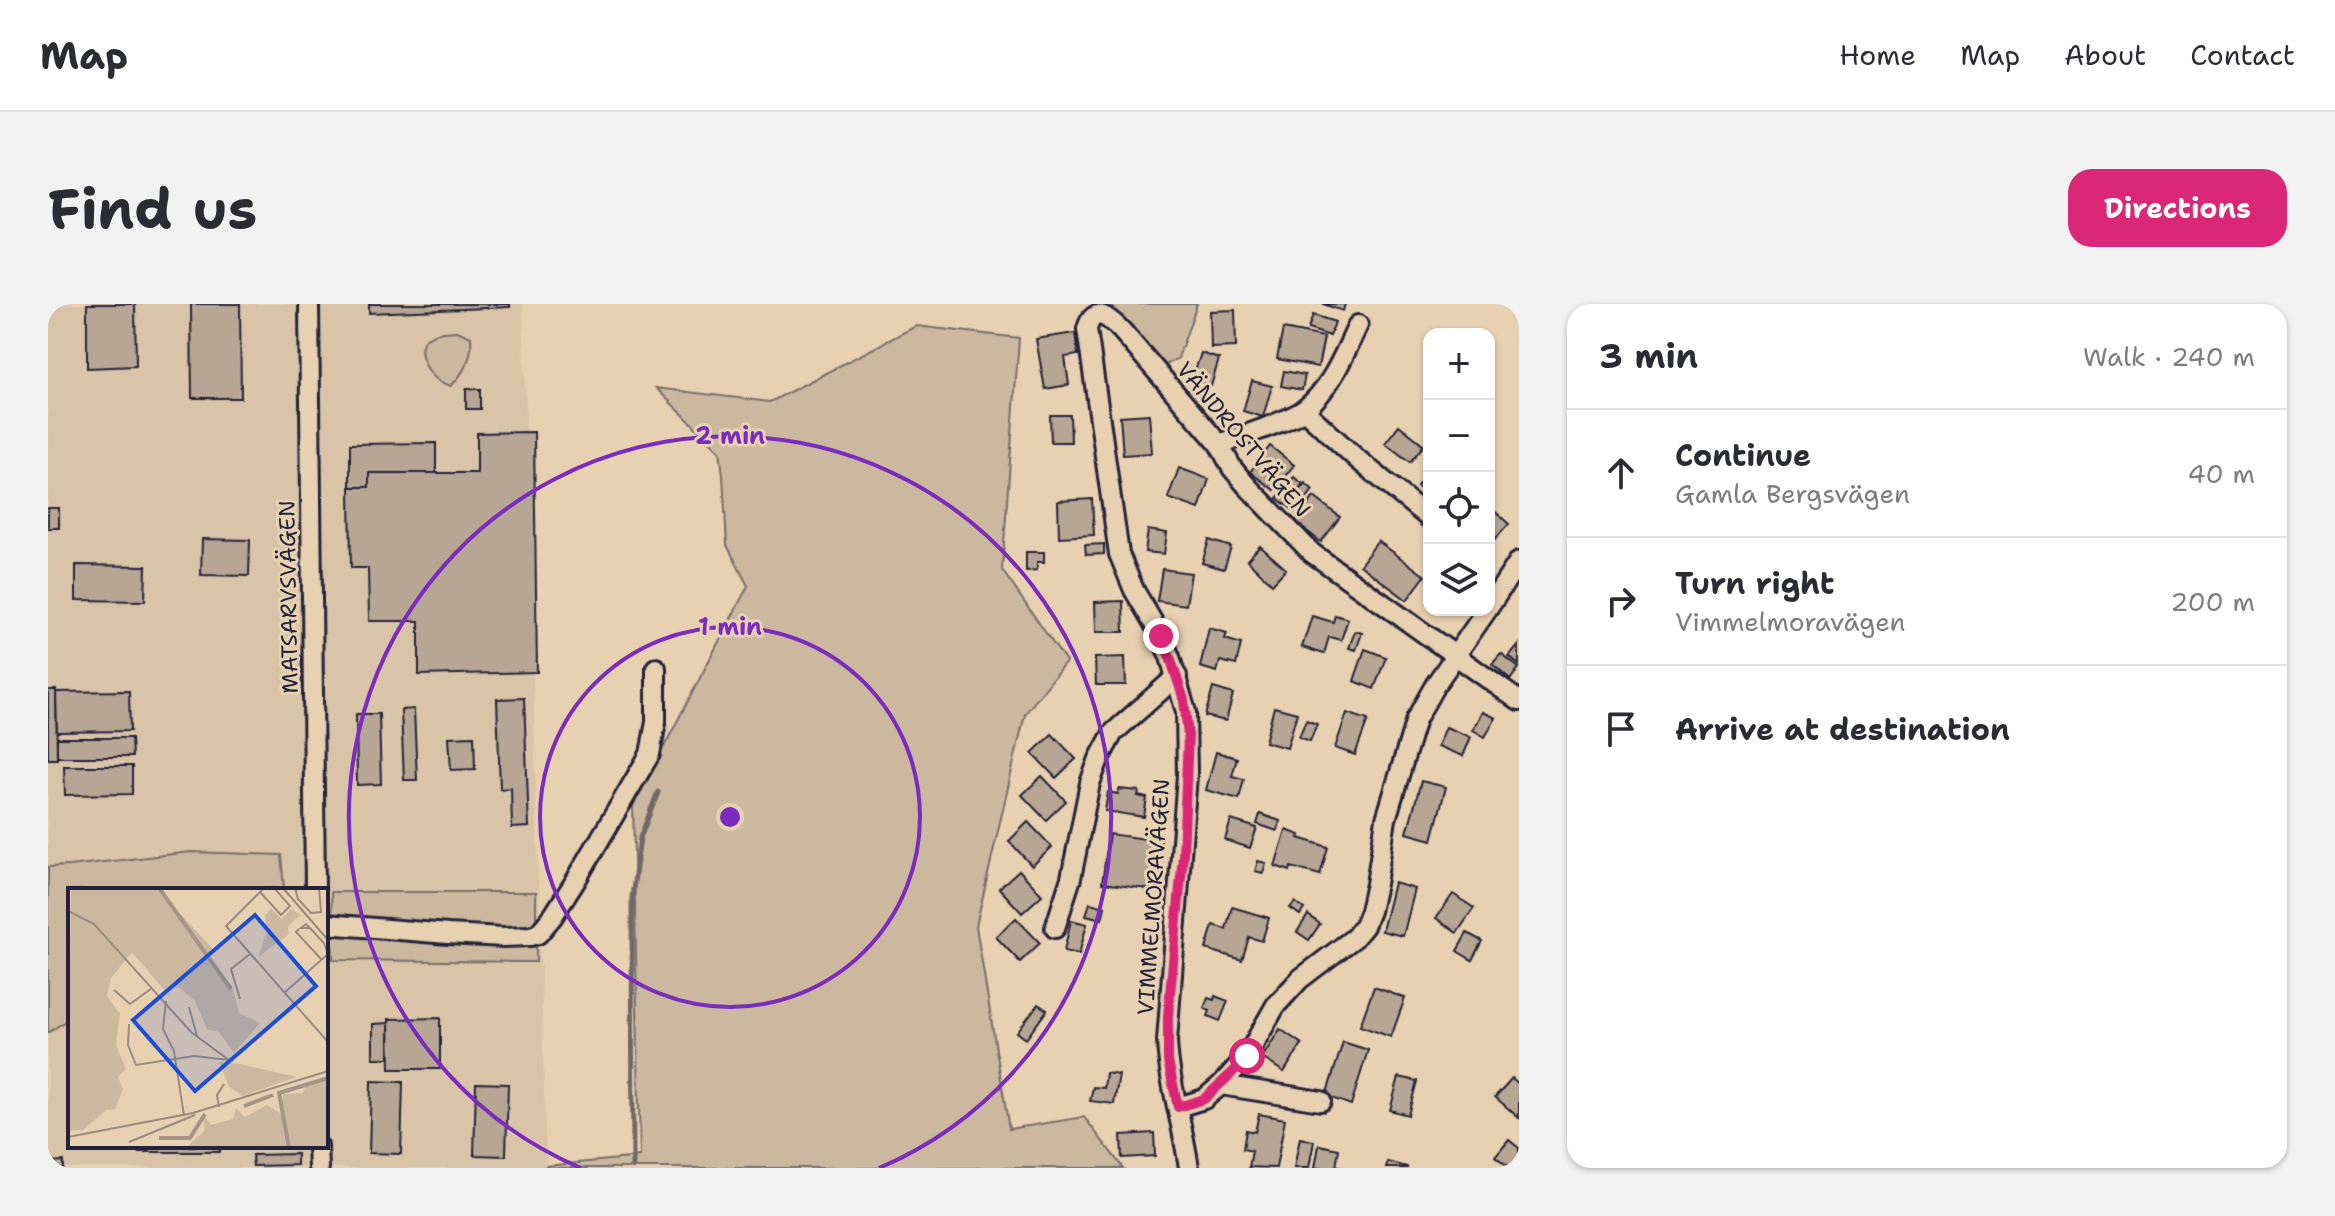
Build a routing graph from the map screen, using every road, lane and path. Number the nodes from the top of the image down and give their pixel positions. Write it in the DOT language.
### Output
graph roads {
  1 [pos="309,304"];
  2 [pos="1095,316"];
  3 [pos="1358,325"];
  4 [pos="1304,410"];
  5 [pos="1219,444"];
  6 [pos="1423,513"];
  7 [pos="1519,561"];
  8 [pos="1495,597"];
  9 [pos="1483,616"];
  10 [pos="1456,656"];
  11 [pos="656,668"];
  12 [pos="1177,676"];
  13 [pos="1519,701"];
  14 [pos="315,888"];
  15 [pos="328,924"];
  16 [pos="1055,928"];
  17 [pos="1221,1085"];
  18 [pos="1321,1101"];
  19 [pos="1178,1107"];
  20 [pos="318,1148"];
  21 [pos="319,1168"];
  22 [pos="1189,1168"];
  1 -- 14 [label="street, MATSARVSVÄGEN"];
  2 -- 5 [label="street, VÄNDROSTVÄGEN"];
  2 -- 12 [label="street, VIMMELMORAVÄGEN"];
  3 -- 4 [label="street"];
  4 -- 5 [label="street"];
  4 -- 6 [label="street"];
  5 -- 10 [label="street, VÄNDROSTVÄGEN"];
  7 -- 8 [label="street"];
  9 -- 10 [label="street"];
  10 -- 13 [label="street, VÄNDROSTVÄGEN"];
  10 -- 17 [label="street"];
  11 -- 15 [label="street"];
  12 -- 16 [label="street"];
  12 -- 19 [label="street, VIMMELMORAVÄGEN"];
  17 -- 18 [label="street"];
  17 -- 19 [label="street"];
  19 -- 22 [label="street, VIMMELMORAVÄGEN"];
  20 -- 21 [label="street"];
}
